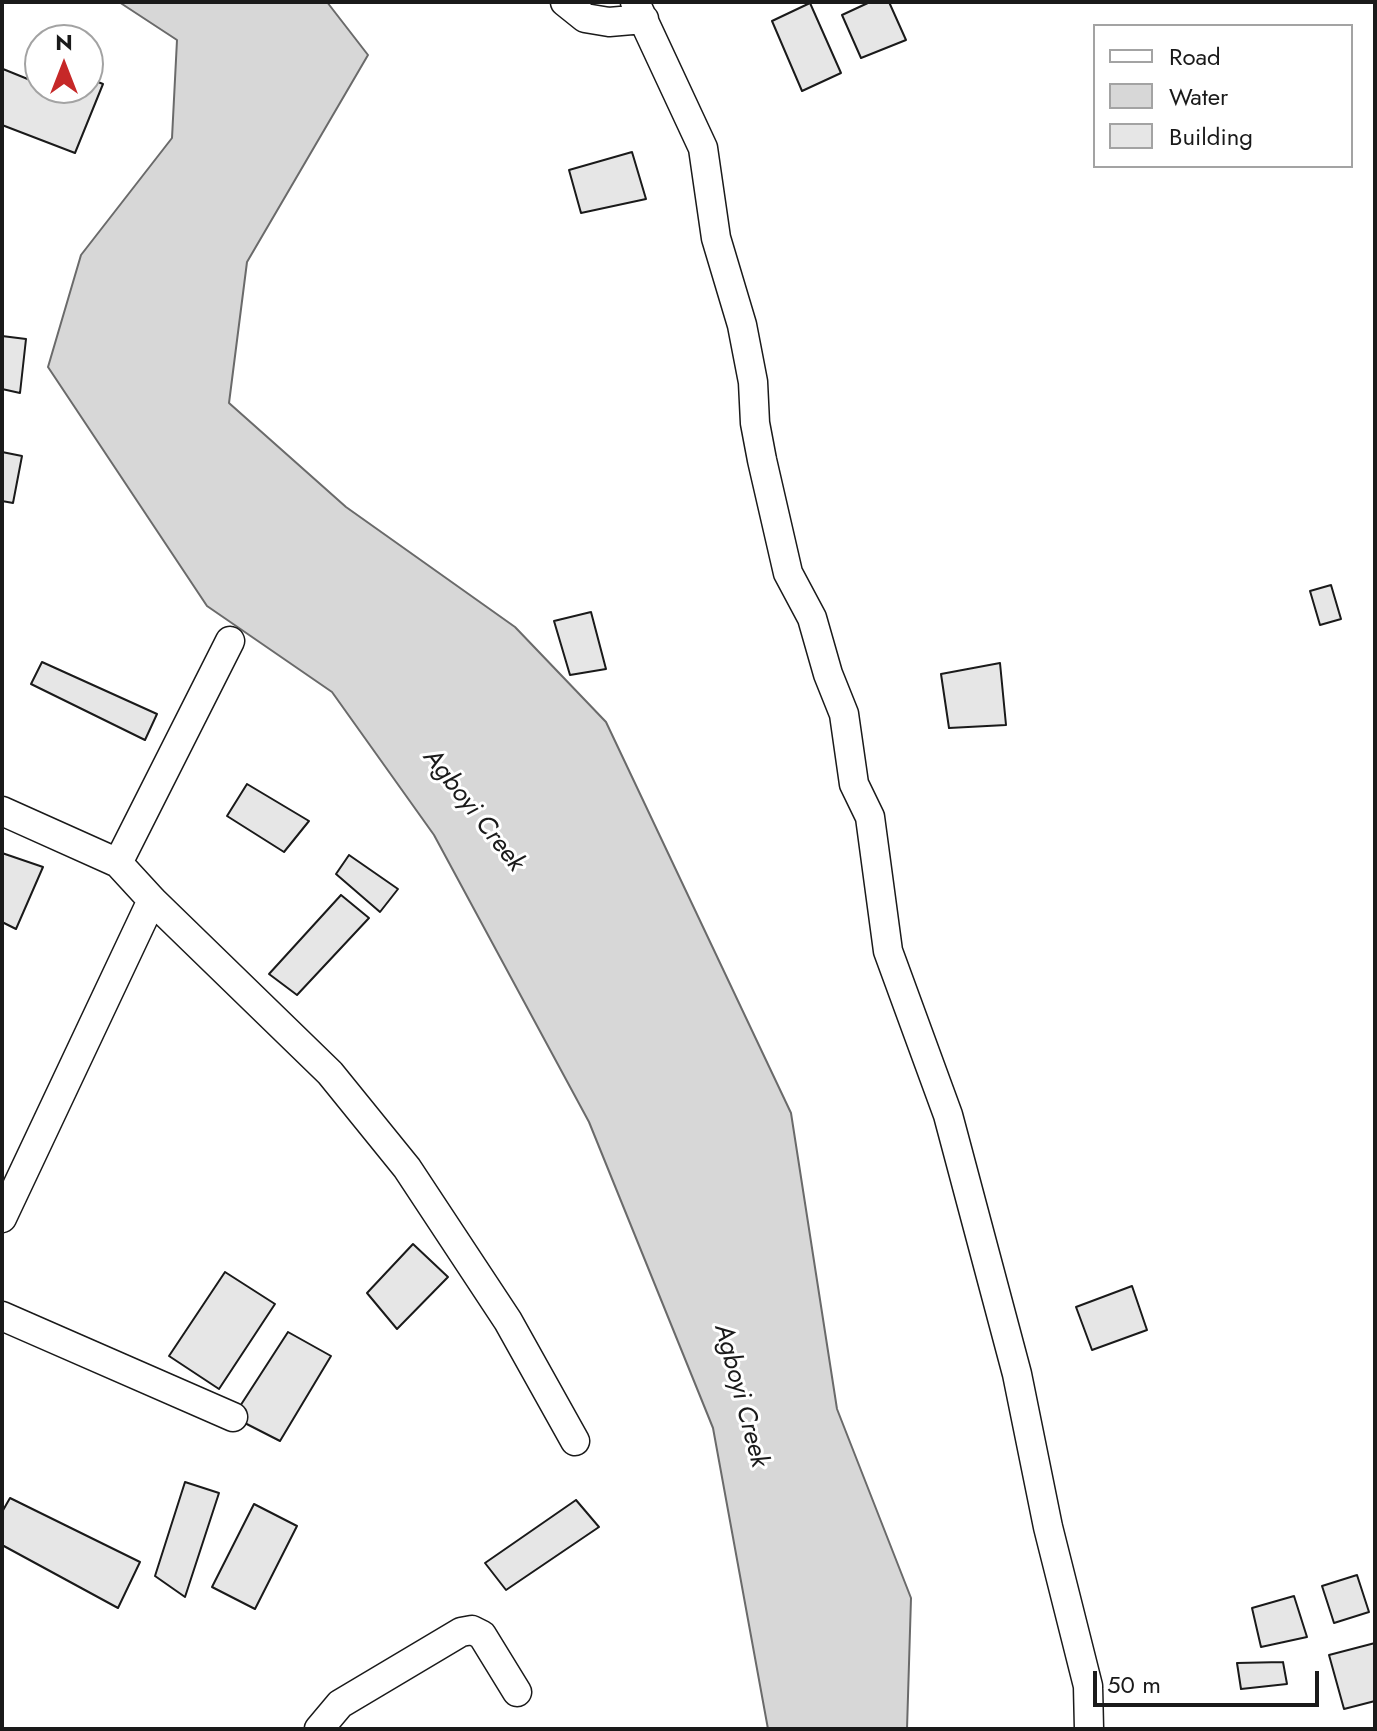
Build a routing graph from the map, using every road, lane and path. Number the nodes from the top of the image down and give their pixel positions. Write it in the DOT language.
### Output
graph roads {
  1 [pos="565,2"];
  2 [pos="640,10"];
  3 [pos="230,641"];
  4 [pos="2,811"];
  5 [pos="118,863"];
  6 [pos="152,900"];
  7 [pos="2,1218"];
  8 [pos="2,1316"];
  9 [pos="233,1417"];
  10 [pos="575,1441"];
  11 [pos="517,1692"];
  12 [pos="319,1729"];
  13 [pos="1089,1729"];
  1 -- 2 [label="street"];
  2 -- 13 [label="street"];
  3 -- 5 [label="street"];
  4 -- 5 [label="street"];
  5 -- 6 [label="street"];
  6 -- 7 [label="street"];
  6 -- 10 [label="street"];
  8 -- 9 [label="street"];
  11 -- 12 [label="street"];
}
